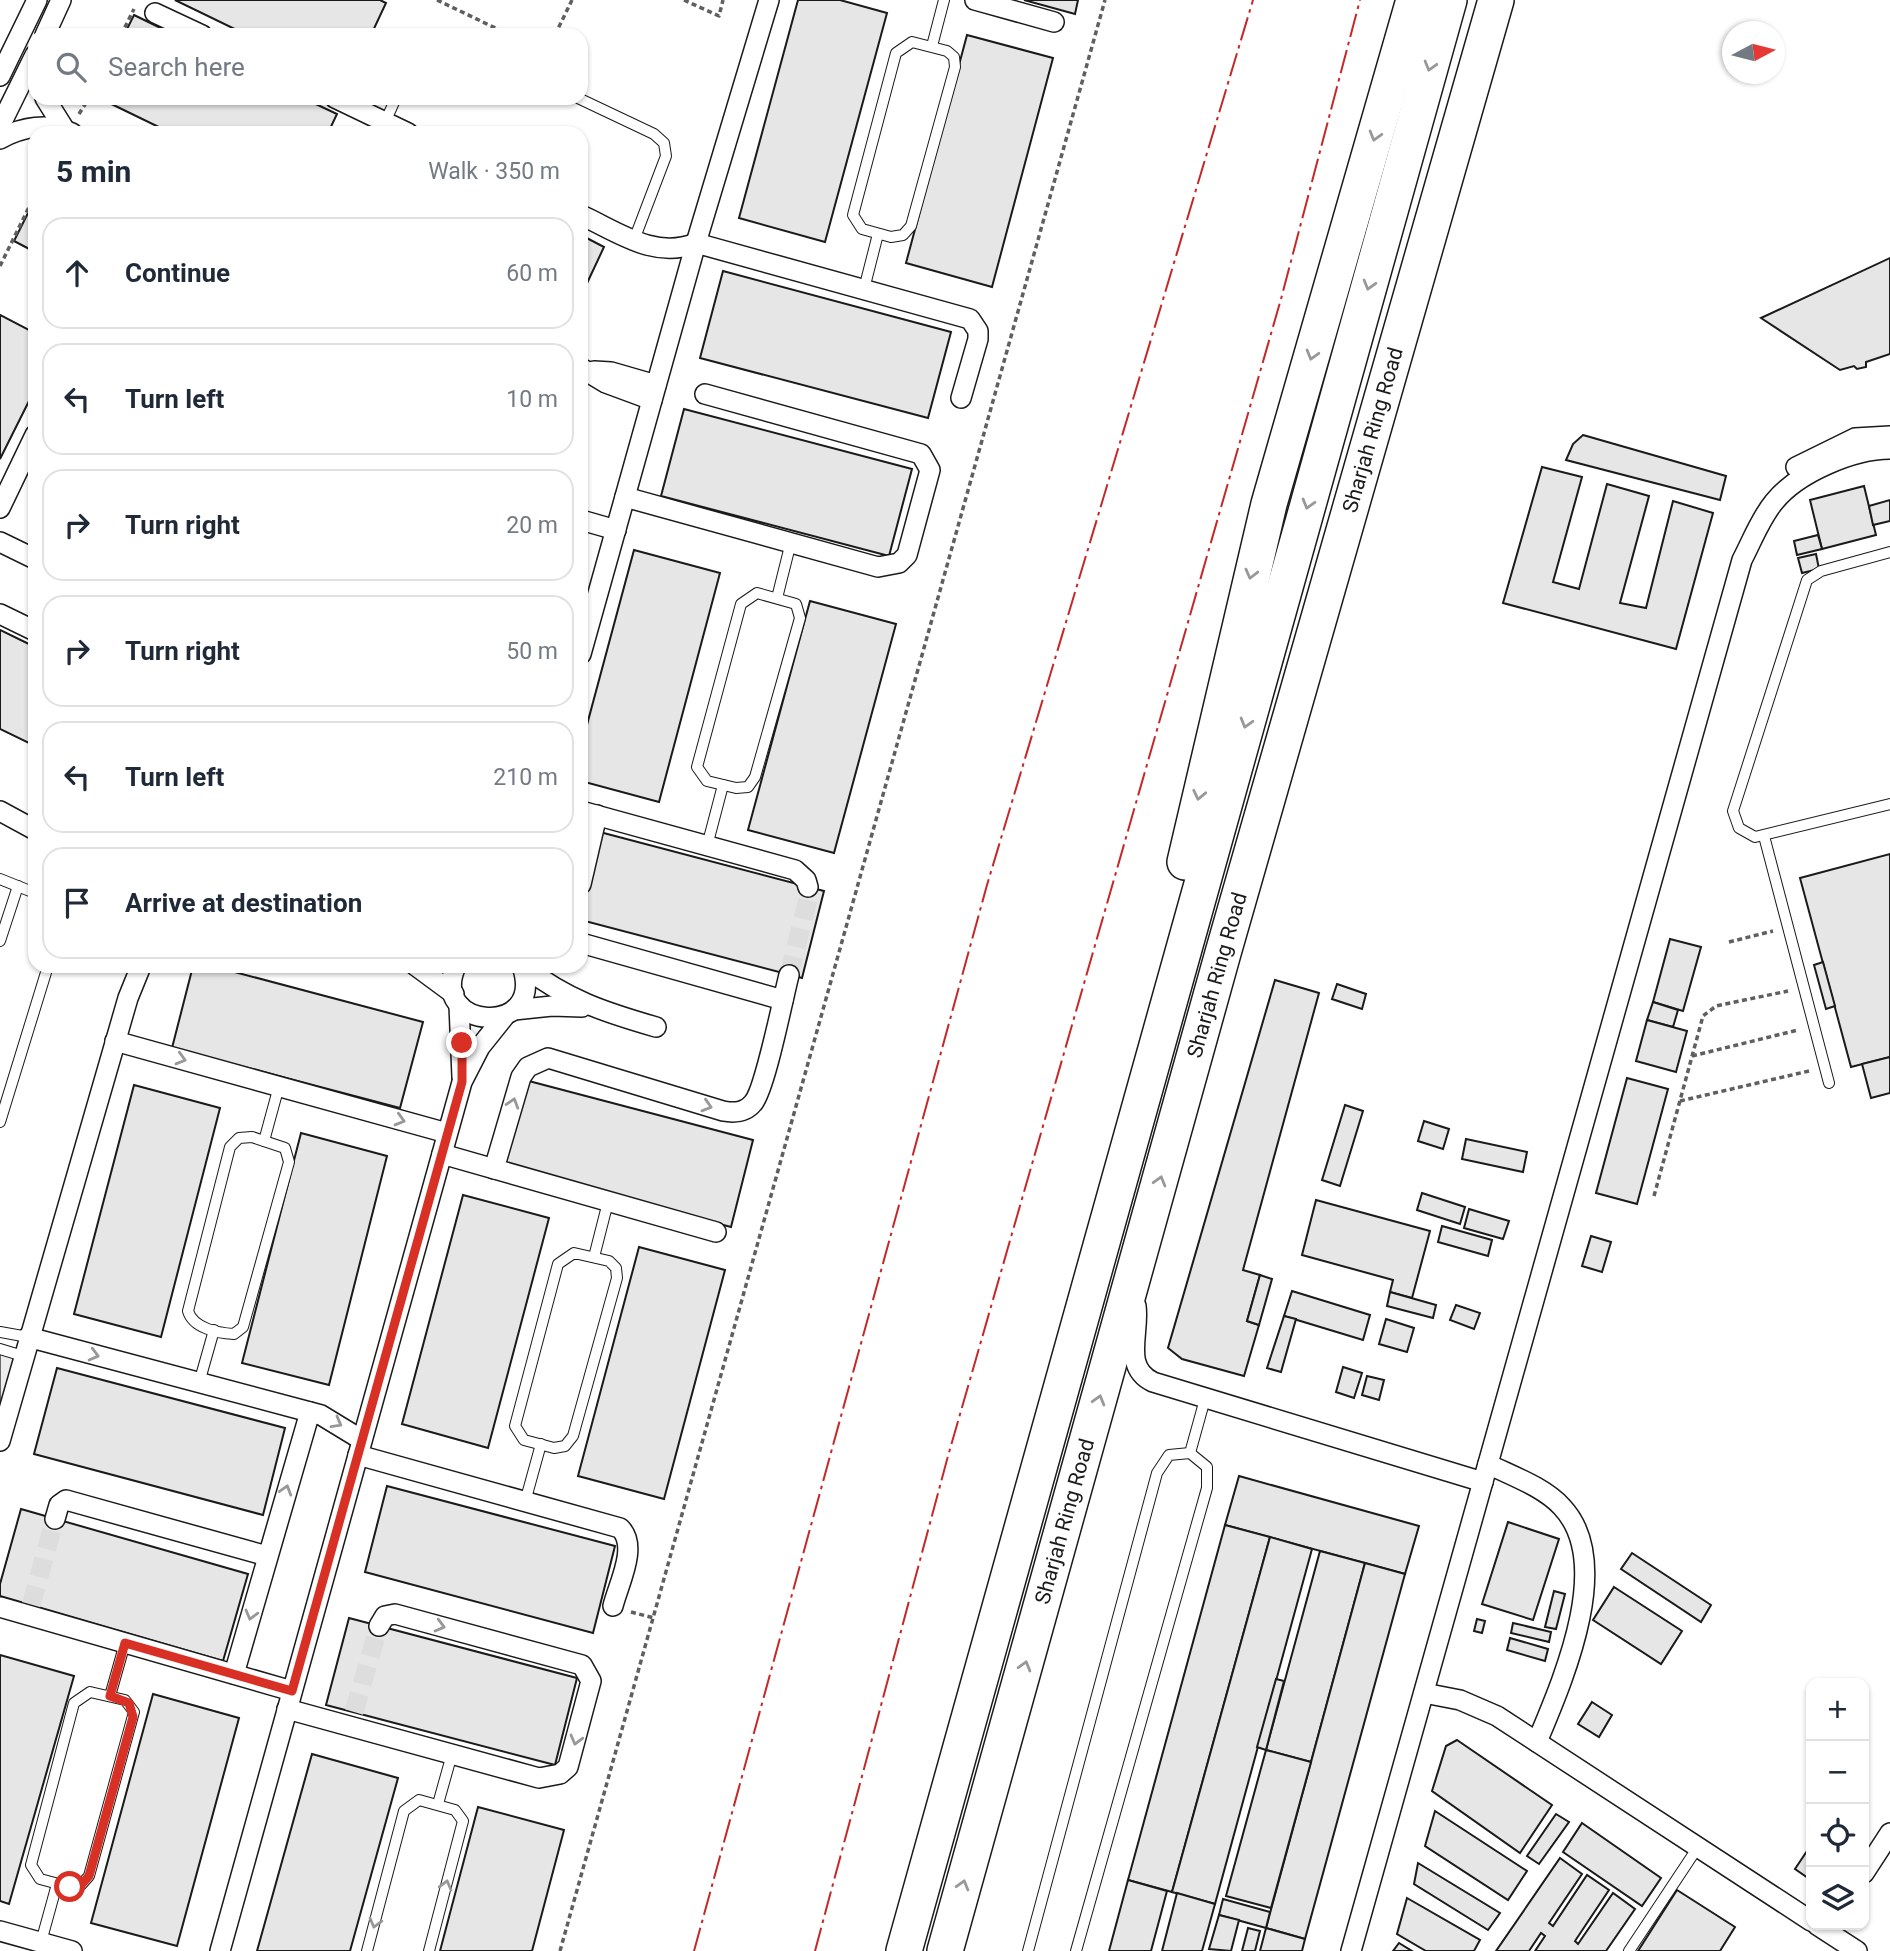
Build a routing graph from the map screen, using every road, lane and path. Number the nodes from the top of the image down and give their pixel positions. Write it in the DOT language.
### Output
graph roads {
  1 [pos="37,0"];
  2 [pos="61,0"];
  3 [pos="139,0"];
  4 [pos="437,0"];
  5 [pos="572,0"];
  6 [pos="684,0"];
  7 [pos="723,0"];
  8 [pos="769,0"];
  9 [pos="944,0"];
  10 [pos="975,0"];
  11 [pos="1105,0"];
  12 [pos="1414,0"];
  13 [pos="1449,0"];
  14 [pos="1496,0"];
  15 [pos="155,13"];
  16 [pos="1054,22"];
  17 [pos="48,28"];
  18 [pos="125,28"];
  19 [pos="187,28"];
  20 [pos="495,28"];
  21 [pos="558,28"];
  22 [pos="932,46"];
  23 [pos="28,69"];
  24 [pos="1,74"];
  25 [pos="588,103"];
  26 [pos="50,105"];
  27 [pos="346,105"];
  28 [pos="393,105"];
  29 [pos="0,126"];
  30 [pos="64,126"];
  31 [pos="380,126"];
  32 [pos="384,126"];
  33 [pos="28,128"];
  34 [pos="0,139"];
  35 [pos="28,209"];
  36 [pos="588,218"];
  37 [pos="878,234"];
  38 [pos="634,240"];
  39 [pos="696,243"];
  40 [pos="0,266"];
  41 [pos="864,289"];
  42 [pos="588,369"];
  43 [pos="654,392"];
  44 [pos="705,394"];
  45 [pos="961,398"];
  46 [pos="1890,436"];
  47 [pos="1890,449"];
  48 [pos="28,450"];
  49 [pos="1815,464"];
  50 [pos="625,498"];
  51 [pos="0,508"];
  52 [pos="588,522"];
  53 [pos="616,530"];
  54 [pos="0,542"];
  55 [pos="791,542"];
  56 [pos="1890,552"];
  57 [pos="28,556"];
  58 [pos="777,598"];
  59 [pos="0,614"];
  60 [pos="28,628"];
  61 [pos="588,629"];
  62 [pos="723,785"];
  63 [pos="1890,804"];
  64 [pos="0,811"];
  65 [pos="589,813"];
  66 [pos="28,826"];
  67 [pos="1764,836"];
  68 [pos="707,846"];
  69 [pos="0,879"];
  70 [pos="18,886"];
  71 [pos="808,887"];
  72 [pos="28,890"];
  73 [pos="1788,928"];
  74 [pos="0,941"];
  75 [pos="1728,942"];
  76 [pos="588,945"];
  77 [pos="46,973"];
  78 [pos="129,973"];
  79 [pos="138,973"];
  80 [pos="425,973"];
  81 [pos="454,973"];
  82 [pos="524,973"];
  83 [pos="533,973"];
  84 [pos="789,975"];
  85 [pos="1804,987"];
  86 [pos="128,998"];
  87 [pos="457,999"];
  88 [pos="783,1000"];
  89 [pos="591,1008"];
  90 [pos="509,1014"];
  91 [pos="1814,1026"];
  92 [pos="656,1027"];
  93 [pos="115,1041"];
  94 [pos="1692,1056"];
  95 [pos="1150,1065"];
  96 [pos="1825,1068"];
  97 [pos="462,1082"];
  98 [pos="1829,1083"];
  99 [pos="279,1086"];
  100 [pos="1679,1101"];
  101 [pos="0,1122"];
  102 [pos="447,1133"];
  103 [pos="264,1140"];
  104 [pos="442,1154"];
  105 [pos="494,1169"];
  106 [pos="1654,1196"];
  107 [pos="608,1202"];
  108 [pos="716,1232"];
  109 [pos="594,1257"];
  110 [pos="1130,1289"];
  111 [pos="214,1330"];
  112 [pos="0,1332"];
  113 [pos="26,1347"];
  114 [pos="0,1349"];
  115 [pos="200,1383"];
  116 [pos="1205,1399"];
  117 [pos="310,1412"];
  118 [pos="0,1441"];
  119 [pos="541,1444"];
  120 [pos="360,1448"];
  121 [pos="1190,1453"];
  122 [pos="1486,1473"];
  123 [pos="525,1502"];
  124 [pos="55,1519"];
  125 [pos="267,1556"];
  126 [pos="0,1606"];
  127 [pos="612,1606"];
  128 [pos="379,1626"];
  129 [pos="125,1643"];
  130 [pos="234,1674"];
  131 [pos="1424,1693"];
  132 [pos="110,1696"];
  133 [pos="290,1700"];
  134 [pos="1537,1742"];
  135 [pos="452,1754"];
  136 [pos="438,1804"];
  137 [pos="1890,1833"];
  138 [pos="1698,1847"];
  139 [pos="1868,1867"];
  140 [pos="57,1884"];
  141 [pos="1806,1915"];
  142 [pos="1828,1930"];
  143 [pos="0,1931"];
  144 [pos="41,1942"];
  145 [pos="72,1951"];
  146 [pos="220,1951"];
  147 [pos="368,1951"];
  148 [pos="429,1951"];
  149 [pos="560,1951"];
  150 [pos="904,1951"];
  151 [pos="945,1951"];
  152 [pos="1028,1951"];
  153 [pos="1076,1951"];
  154 [pos="1350,1951"];
  155 [pos="1629,1951"];
  156 [pos="1857,1951"];
  1 -- 24 [label="street"];
  2 -- 17 [label="street"];
  3 -- 18 [label="path"];
  4 -- 20 [label="path"];
  5 -- 21 [label="path"];
  6 -- 7 [label="path"];
  8 -- 39 [label="street"];
  9 -- 22 [label="lane"];
  10 -- 16 [label="street"];
  11 -- 149 [label="path"];
  12 -- 95 [label="highway, one-way"];
  13 -- 95 [label="highway, Sharjah Ring Road, one-way"];
  110 -- 14 [label="highway, Sharjah Ring Road, one-way"];
  15 -- 19 [label="street"];
  22 -- 37 [label="lane"];
  22 -- 37 [label="lane"];
  23 -- 29 [label="street"];
  25 -- 38 [label="lane"];
  26 -- 30 [label="street"];
  27 -- 31 [label="street"];
  28 -- 32 [label="lane"];
  33 -- 34 [label="street"];
  35 -- 40 [label="path"];
  36 -- 38 [label="street"];
  37 -- 41 [label="lane"];
  38 -- 39 [label="street"];
  39 -- 41 [label="street"];
  39 -- 43 [label="street"];
  41 -- 45 [label="street"];
  42 -- 43 [label="street"];
  43 -- 50 [label="street"];
  44 -- 55 [label="street"];
  46 -- 49 [label="street"];
  47 -- 49 [label="street"];
  48 -- 51 [label="street"];
  49 -- 122 [label="street"];
  50 -- 53 [label="street"];
  50 -- 55 [label="street"];
  52 -- 53 [label="street"];
  53 -- 61 [label="street"];
  54 -- 57 [label="street"];
  55 -- 58 [label="lane"];
  56 -- 67 [label="lane"];
  58 -- 62 [label="lane"];
  58 -- 62 [label="lane"];
  59 -- 60 [label="street"];
  62 -- 68 [label="lane"];
  63 -- 67 [label="lane"];
  64 -- 66 [label="street"];
  65 -- 68 [label="street"];
  67 -- 73 [label="lane"];
  68 -- 71 [label="street"];
  69 -- 70 [label="lane"];
  70 -- 72 [label="lane"];
  70 -- 74 [label="lane"];
  73 -- 75 [label="path"];
  73 -- 85 [label="lane"];
  76 -- 88 [label="street"];
  77 -- 101 [label="lane"];
  78 -- 86 [label="street"];
  79 -- 86 [label="street"];
  80 -- 87 [label="street"];
  81 -- 87 [label="street"];
  82 -- 90 [label="street"];
  83 -- 89 [label="street"];
  84 -- 88 [label="street"];
  85 -- 91 [label="lane"];
  85 -- 94 [label="path"];
  86 -- 93 [label="street"];
  87 -- 90 [label="street"];
  87 -- 97 [label="street"];
  105 -- 88 [label="street, one-way"];
  89 -- 90 [label="street"];
  89 -- 92 [label="street"];
  90 -- 97 [label="street"];
  91 -- 94 [label="path"];
  91 -- 96 [label="lane"];
  93 -- 99 [label="street, one-way"];
  93 -- 113 [label="street"];
  94 -- 100 [label="path"];
  95 -- 150 [label="highway, Sharjah Ring Road"];
  96 -- 98 [label="lane"];
  96 -- 100 [label="path"];
  97 -- 102 [label="street"];
  99 -- 102 [label="street, one-way"];
  99 -- 103 [label="lane"];
  100 -- 106 [label="path"];
  102 -- 104 [label="street"];
  103 -- 111 [label="lane"];
  103 -- 111 [label="lane"];
  104 -- 105 [label="street"];
  104 -- 120 [label="street"];
  105 -- 107 [label="street"];
  107 -- 108 [label="street"];
  107 -- 109 [label="lane"];
  109 -- 119 [label="lane"];
  109 -- 119 [label="lane"];
  110 -- 116 [label="street"];
  151 -- 110 [label="highway, Sharjah Ring Road, one-way"];
  111 -- 115 [label="lane"];
  112 -- 113 [label="lane"];
  113 -- 114 [label="lane"];
  113 -- 115 [label="street, one-way"];
  113 -- 118 [label="street"];
  115 -- 117 [label="street"];
  116 -- 121 [label="lane"];
  116 -- 122 [label="street"];
  117 -- 120 [label="street, one-way"];
  125 -- 117 [label="street, one-way"];
  119 -- 123 [label="lane"];
  120 -- 123 [label="street"];
  120 -- 133 [label="street"];
  121 -- 152 [label="lane"];
  121 -- 153 [label="lane"];
  122 -- 131 [label="street"];
  122 -- 134 [label="street"];
  123 -- 127 [label="street"];
  124 -- 125 [label="street"];
  125 -- 130 [label="street, one-way"];
  126 -- 129 [label="street"];
  128 -- 135 [label="street, one-way"];
  129 -- 130 [label="street"];
  129 -- 132 [label="lane"];
  130 -- 133 [label="street"];
  131 -- 134 [label="street"];
  131 -- 154 [label="street"];
  132 -- 140 [label="lane"];
  132 -- 140 [label="lane"];
  133 -- 135 [label="street"];
  133 -- 146 [label="street"];
  134 -- 138 [label="street"];
  135 -- 136 [label="lane"];
  136 -- 147 [label="lane, one-way"];
  148 -- 136 [label="lane, one-way"];
  137 -- 139 [label="street"];
  138 -- 141 [label="street"];
  138 -- 155 [label="lane"];
  140 -- 144 [label="lane"];
  142 -- 156 [label="street"];
  143 -- 144 [label="street"];
  144 -- 145 [label="street"];
}
